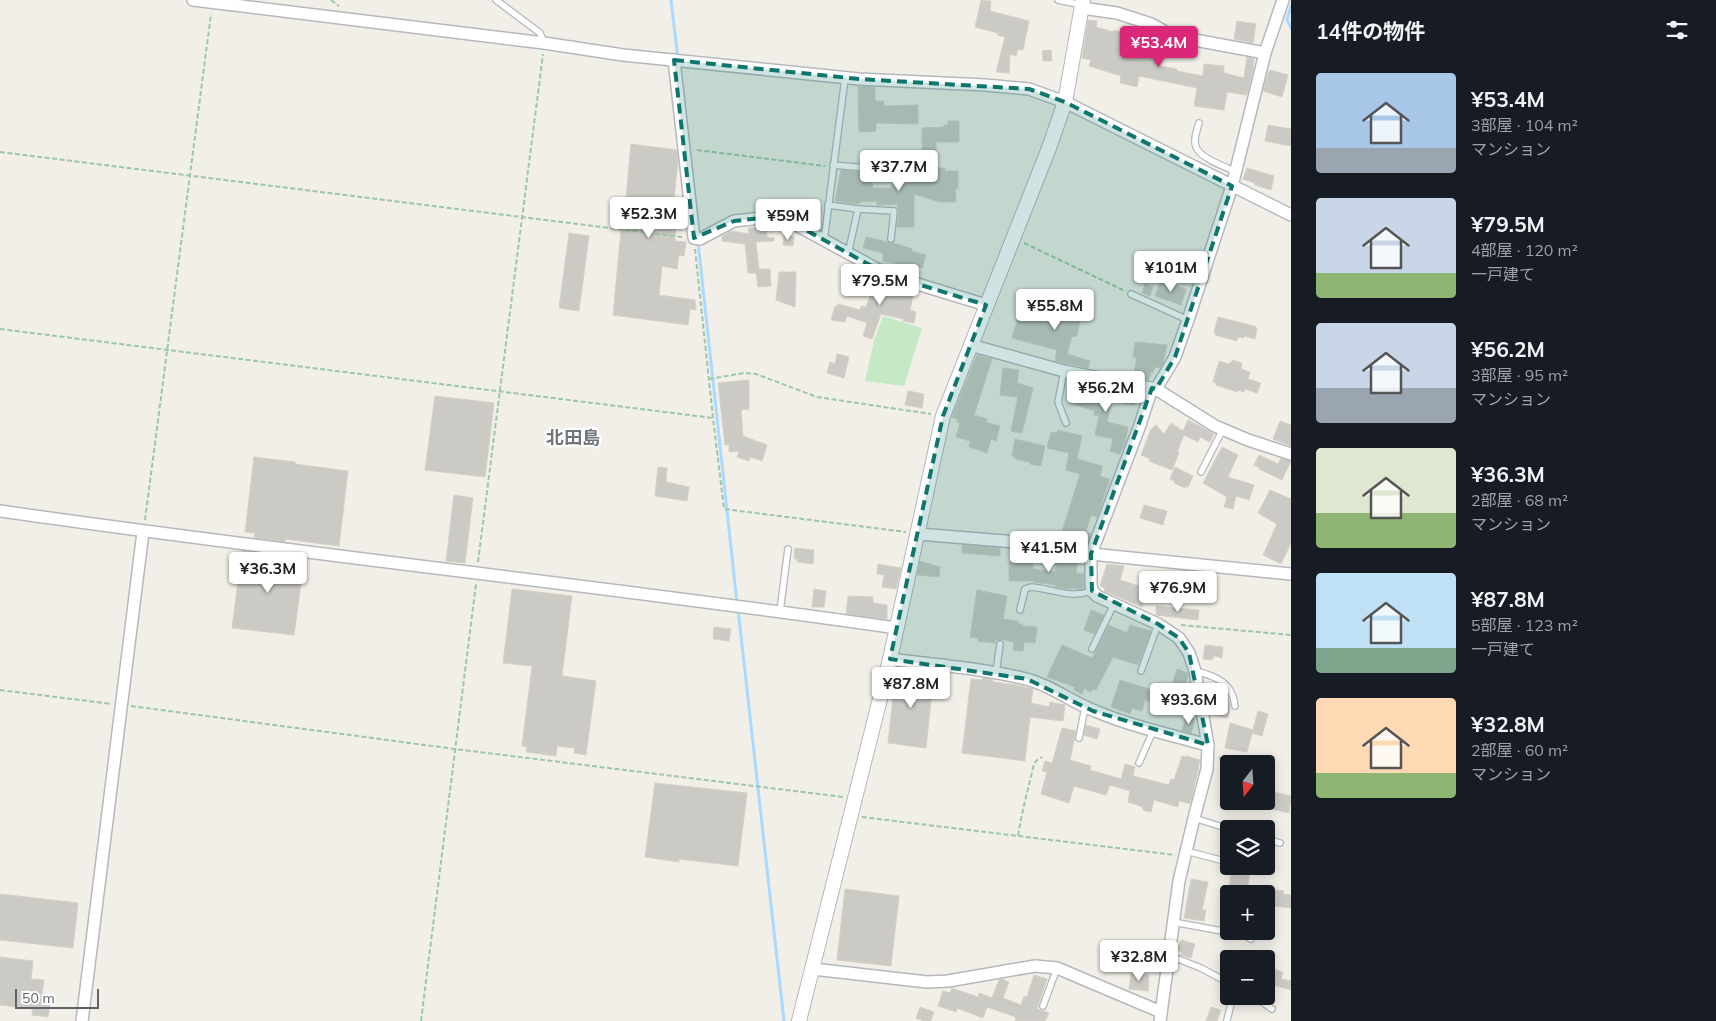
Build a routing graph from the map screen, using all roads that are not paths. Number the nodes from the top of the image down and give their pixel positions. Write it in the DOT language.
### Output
graph roads {
  1 [pos="194,0"];
  2 [pos="496,0"];
  3 [pos="1058,0"];
  4 [pos="1283,0"];
  5 [pos="1082,4"];
  6 [pos="544,43"];
  7 [pos="1265,53"];
  8 [pos="674,60"];
  9 [pos="845,78"];
  10 [pos="1065,102"];
  11 [pos="1198,123"];
  12 [pos="833,166"];
  13 [pos="867,168"];
  14 [pos="1235,171"];
  15 [pos="1232,186"];
  16 [pos="828,205"];
  17 [pos="858,209"];
  18 [pos="1291,215"];
  19 [pos="891,239"];
  20 [pos="824,241"];
  21 [pos="848,254"];
  22 [pos="1131,294"];
  23 [pos="986,305"];
  24 [pos="1188,320"];
  25 [pos="970,346"];
  26 [pos="1064,371"];
  27 [pos="1154,388"];
  28 [pos="1066,423"];
  29 [pos="1223,429"];
  30 [pos="1291,454"];
  31 [pos="1201,472"];
  32 [pos="0,511"];
  33 [pos="143,532"];
  34 [pos="918,534"];
  35 [pos="788,548"];
  36 [pos="1091,554"];
  37 [pos="1291,574"];
  38 [pos="1092,591"];
  39 [pos="1114,604"];
  40 [pos="1020,610"];
  41 [pos="780,611"];
  42 [pos="1162,627"];
  43 [pos="896,628"];
  44 [pos="1000,644"];
  45 [pos="1092,649"];
  46 [pos="890,659"];
  47 [pos="1141,671"];
  48 [pos="1195,671"];
  49 [pos="996,672"];
  50 [pos="1235,706"];
  51 [pos="1085,707"];
  52 [pos="1153,731"];
  53 [pos="1079,738"];
  54 [pos="1208,750"];
  55 [pos="1139,763"];
  56 [pos="1194,818"];
  57 [pos="1220,826"];
  58 [pos="1275,842"];
  59 [pos="1280,843"];
  60 [pos="1185,854"];
  61 [pos="1220,861"];
  62 [pos="1173,922"];
  63 [pos="1220,931"];
  64 [pos="1168,955"];
  65 [pos="813,968"];
  66 [pos="1057,968"];
  67 [pos="1220,978"];
  68 [pos="1231,1005"];
  69 [pos="1266,1005"];
  70 [pos="1043,1006"];
  71 [pos="1272,1009"];
  72 [pos="1160,1016"];
  73 [pos="1227,1020"];
  74 [pos="82,1021"];
  75 [pos="800,1021"];
  1 -- 6 [label="street"];
  2 -- 6 [label="lane"];
  3 -- 5 [label="lane"];
  4 -- 7 [label="street"];
  5 -- 7 [label="street"];
  5 -- 10 [label="street"];
  6 -- 8 [label="street"];
  7 -- 14 [label="street"];
  8 -- 9 [label="street"];
  8 -- 20 [label="street"];
  9 -- 10 [label="street"];
  9 -- 12 [label="lane"];
  10 -- 15 [label="street"];
  10 -- 23 [label="street"];
  11 -- 14 [label="lane"];
  12 -- 13 [label="lane"];
  12 -- 16 [label="lane"];
  14 -- 15 [label="street"];
  15 -- 18 [label="street"];
  15 -- 24 [label="street"];
  16 -- 17 [label="lane"];
  16 -- 20 [label="lane"];
  17 -- 19 [label="lane"];
  17 -- 21 [label="lane"];
  20 -- 21 [label="street"];
  21 -- 23 [label="street"];
  22 -- 24 [label="lane"];
  23 -- 25 [label="street"];
  24 -- 27 [label="street"];
  25 -- 26 [label="street"];
  25 -- 34 [label="street"];
  26 -- 27 [label="street"];
  26 -- 28 [label="lane"];
  27 -- 29 [label="street"];
  27 -- 36 [label="street"];
  29 -- 30 [label="street"];
  29 -- 31 [label="lane"];
  32 -- 33 [label="street"];
  33 -- 41 [label="street"];
  33 -- 74 [label="street"];
  34 -- 36 [label="street"];
  34 -- 43 [label="street"];
  35 -- 41 [label="lane"];
  36 -- 37 [label="street"];
  36 -- 38 [label="street"];
  38 -- 39 [label="street"];
  38 -- 40 [label="lane"];
  39 -- 42 [label="street"];
  39 -- 45 [label="lane"];
  41 -- 43 [label="street"];
  42 -- 47 [label="lane"];
  42 -- 48 [label="street"];
  43 -- 46 [label="street"];
  44 -- 49 [label="lane"];
  46 -- 49 [label="street"];
  46 -- 65 [label="street"];
  48 -- 50 [label="lane"];
  48 -- 54 [label="street"];
  49 -- 51 [label="street"];
  51 -- 52 [label="street"];
  51 -- 53 [label="lane"];
  52 -- 54 [label="street"];
  52 -- 55 [label="lane"];
  54 -- 56 [label="street"];
  56 -- 57 [label="lane"];
  56 -- 60 [label="street"];
  58 -- 59 [label="lane"];
  60 -- 61 [label="lane"];
  60 -- 62 [label="street"];
  62 -- 63 [label="lane"];
  62 -- 64 [label="street"];
  64 -- 67 [label="lane"];
  64 -- 72 [label="street"];
  65 -- 66 [label="street"];
  65 -- 75 [label="street"];
  66 -- 70 [label="lane"];
  66 -- 72 [label="street"];
  68 -- 73 [label="lane"];
  69 -- 71 [label="lane"];
}
